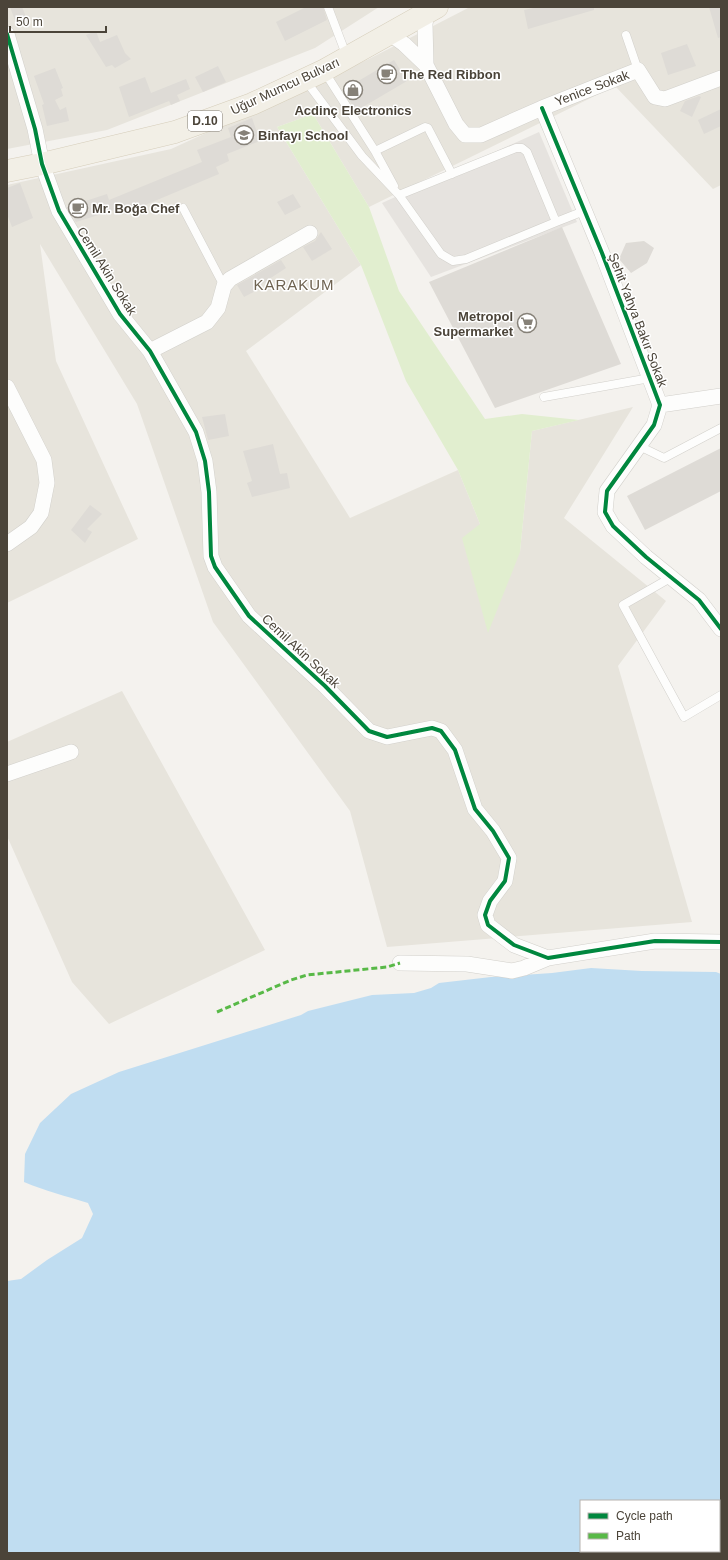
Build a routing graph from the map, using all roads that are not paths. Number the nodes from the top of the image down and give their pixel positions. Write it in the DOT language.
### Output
graph roads {
  1 [pos="328,7"];
  2 [pos="425,12"];
  3 [pos="7,34"];
  4 [pos="390,34"];
  5 [pos="626,35"];
  6 [pos="347,58"];
  7 [pos="426,65"];
  8 [pos="12,67"];
  9 [pos="638,70"];
  10 [pos="314,75"];
  11 [pos="721,78"];
  12 [pos="542,108"];
  13 [pos="375,150"];
  14 [pos="42,164"];
  15 [pos="7,171"];
  16 [pos="452,174"];
  17 [pos="399,196"];
  18 [pos="183,208"];
  19 [pos="584,211"];
  20 [pos="556,222"];
  21 [pos="310,233"];
  22 [pos="224,286"];
  23 [pos="150,351"];
  24 [pos="650,378"];
  25 [pos="7,387"];
  26 [pos="721,396"];
  27 [pos="544,397"];
  28 [pos="660,405"];
  29 [pos="721,428"];
  30 [pos="639,446"];
  31 [pos="7,544"];
  32 [pos="672,578"];
  33 [pos="721,629"];
  34 [pos="721,695"];
  35 [pos="71,752"];
  36 [pos="7,774"];
  37 [pos="721,942"];
  38 [pos="548,958"];
  39 [pos="400,964"];
  1 -- 6 [label="lane"];
  2 -- 4 [label="main road, Uğur Mumcu Bulvarı / D.10"];
  2 -- 7 [label="street"];
  3 -- 8 [label="street, Cemil Akin Sokak"];
  4 -- 6 [label="main road, Uğur Mumcu Bulvarı / D.10"];
  4 -- 7 [label="street"];
  5 -- 9 [label="lane"];
  6 -- 10 [label="main road, Uğur Mumcu Bulvarı / D.10"];
  7 -- 12 [label="street"];
  8 -- 14 [label="street, Cemil Akin Sokak"];
  9 -- 11 [label="street, Yenice Sokak"];
  9 -- 12 [label="street, Yenice Sokak"];
  10 -- 13 [label="lane"];
  10 -- 14 [label="main road, Uğur Mumcu Bulvarı / D.10"];
  10 -- 17 [label="lane"];
  12 -- 19 [label="street, Şehit Yahya Bakır Sokak"];
  13 -- 16 [label="lane"];
  13 -- 17 [label="lane"];
  14 -- 15 [label="main road, Uğur Mumcu Bulvarı / D.10"];
  14 -- 23 [label="street, Cemil Akin Sokak"];
  16 -- 17 [label="lane"];
  16 -- 20 [label="lane"];
  17 -- 20 [label="lane"];
  18 -- 22 [label="lane"];
  19 -- 20 [label="lane"];
  19 -- 24 [label="street, Şehit Yahya Bakır Sokak"];
  21 -- 22 [label="street"];
  22 -- 23 [label="street"];
  23 -- 38 [label="street, Cemil Akin Sokak"];
  24 -- 27 [label="lane"];
  24 -- 28 [label="street, Şehit Yahya Bakır Sokak"];
  25 -- 31 [label="street"];
  26 -- 28 [label="street"];
  28 -- 30 [label="street, Şehit Yahya Bakır Sokak"];
  29 -- 30 [label="lane"];
  30 -- 32 [label="street, Şehit Yahya Bakır Sokak"];
  32 -- 33 [label="street, Şehit Yahya Bakır Sokak"];
  32 -- 34 [label="lane"];
  35 -- 36 [label="street"];
  37 -- 38 [label="street, Cemil Akin Sokak"];
  38 -- 39 [label="street"];
}
